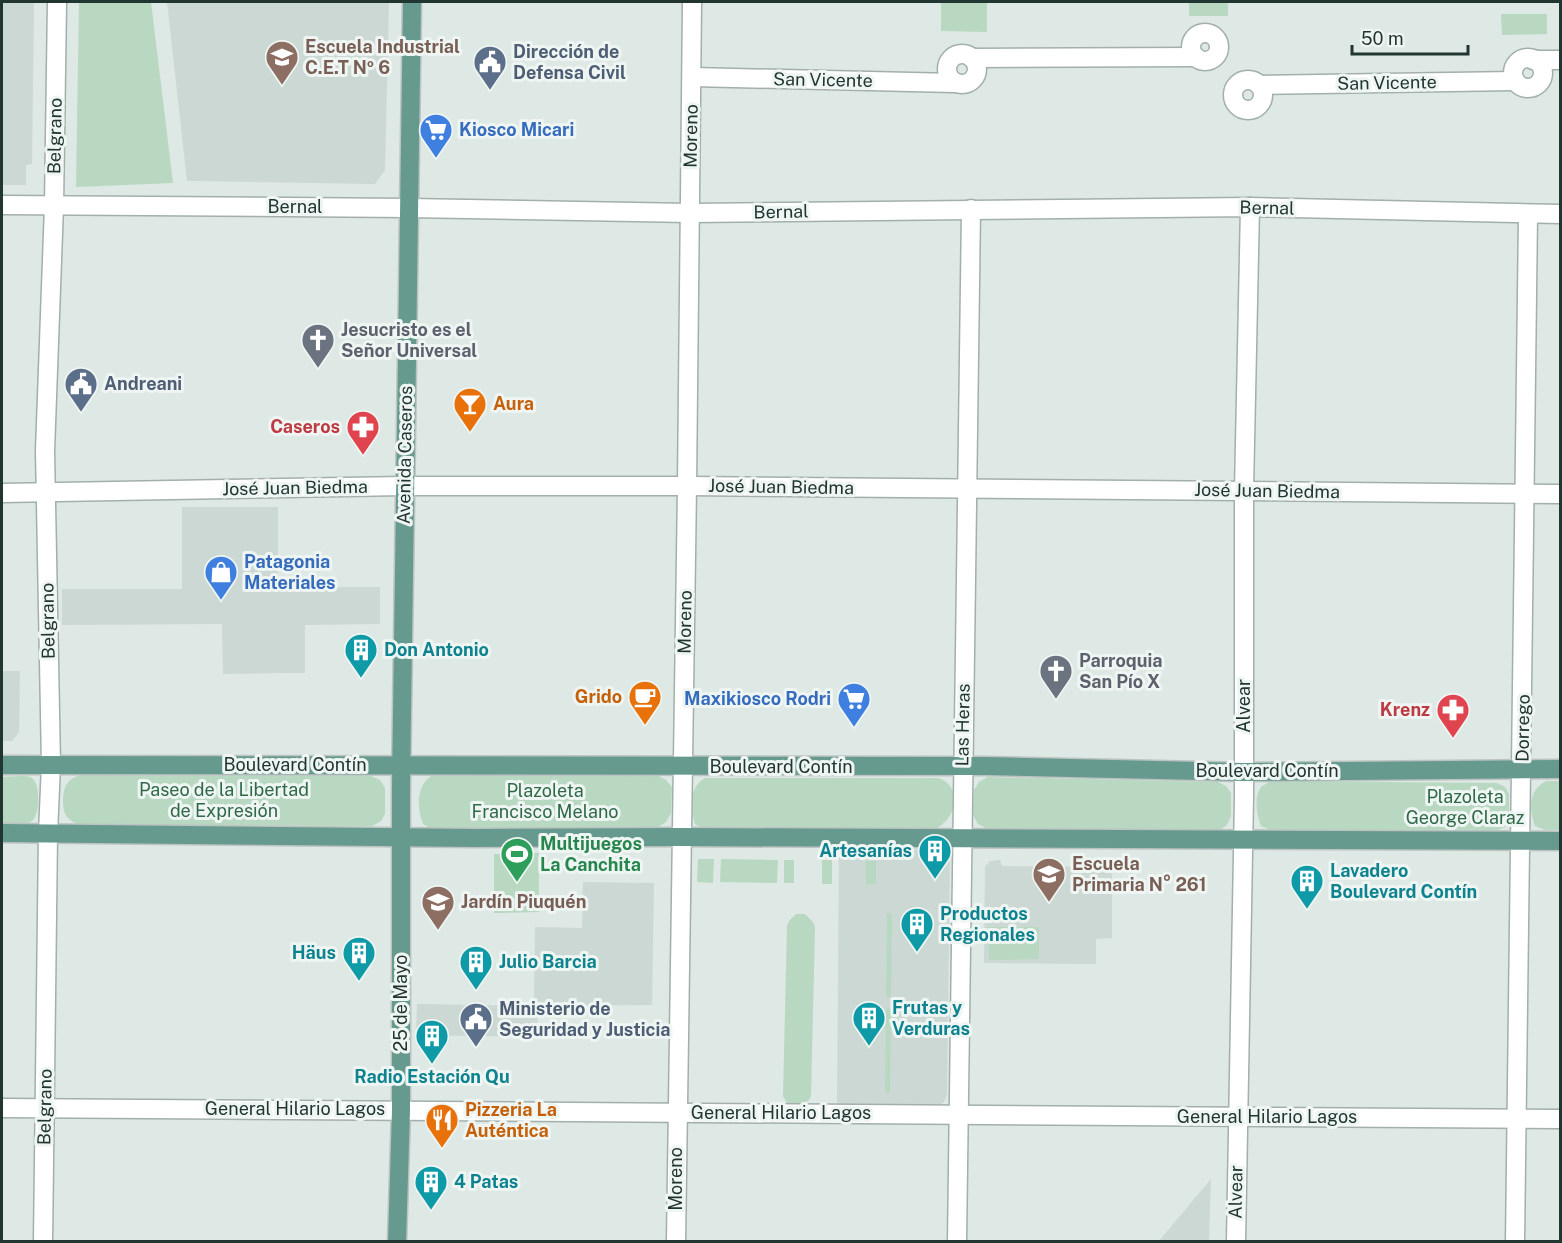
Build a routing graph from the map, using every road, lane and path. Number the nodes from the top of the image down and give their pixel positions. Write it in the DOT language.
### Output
graph roads {
  1 [pos="57,2"];
  2 [pos="412,2"];
  3 [pos="692,2"];
  4 [pos="1196,57"];
  5 [pos="1560,60"];
  6 [pos="692,77"];
  7 [pos="1259,85"];
  8 [pos="2,206"];
  9 [pos="54,206"];
  10 [pos="1250,207"];
  11 [pos="409,208"];
  12 [pos="971,209"];
  13 [pos="690,213"];
  14 [pos="1528,214"];
  15 [pos="1560,214"];
  16 [pos="404,486"];
  17 [pos="687,486"];
  18 [pos="967,489"];
  19 [pos="1244,490"];
  20 [pos="2,493"];
  21 [pos="45,493"];
  22 [pos="1525,494"];
  23 [pos="1560,494"];
  24 [pos="2,765"];
  25 [pos="51,765"];
  26 [pos="402,765"];
  27 [pos="682,766"];
  28 [pos="963,766"];
  29 [pos="1560,769"];
  30 [pos="1522,770"];
  31 [pos="1244,772"];
  32 [pos="2,833"];
  33 [pos="48,833"];
  34 [pos="681,837"];
  35 [pos="401,838"];
  36 [pos="962,838"];
  37 [pos="1243,841"];
  38 [pos="1519,841"];
  39 [pos="1560,841"];
  40 [pos="45,1107"];
  41 [pos="2,1108"];
  42 [pos="401,1110"];
  43 [pos="677,1112"];
  44 [pos="958,1114"];
  45 [pos="1237,1117"];
  46 [pos="1516,1119"];
  47 [pos="1560,1119"];
  48 [pos="43,1242"];
  49 [pos="397,1242"];
  50 [pos="676,1242"];
  51 [pos="957,1242"];
  52 [pos="1236,1242"];
  53 [pos="1515,1242"];
  1 -- 9 [label="street, Belgrano"];
  2 -- 11 [label="main road, Avenida Caseros"];
  3 -- 6 [label="street, Moreno"];
  4 -- 6 [label="street, San Vicente"];
  5 -- 7 [label="street, San Vicente"];
  6 -- 13 [label="street, Moreno"];
  8 -- 9 [label="street, Bernal"];
  9 -- 11 [label="street, Bernal"];
  9 -- 21 [label="street, Belgrano"];
  10 -- 12 [label="street, Bernal"];
  10 -- 14 [label="street, Bernal"];
  10 -- 19 [label="street, Alvear"];
  11 -- 13 [label="street, Bernal"];
  11 -- 16 [label="main road, Avenida Caseros"];
  12 -- 13 [label="street, Bernal"];
  12 -- 18 [label="street, Las Heras"];
  13 -- 17 [label="street, Moreno"];
  14 -- 15 [label="street, Bernal"];
  14 -- 22 [label="street, Dorrego"];
  16 -- 17 [label="street, José Juan Biedma"];
  16 -- 21 [label="street, José Juan Biedma"];
  16 -- 26 [label="main road, Avenida Caseros"];
  17 -- 18 [label="street, José Juan Biedma"];
  17 -- 27 [label="street, Moreno"];
  18 -- 19 [label="street, José Juan Biedma"];
  18 -- 28 [label="street, Las Heras"];
  19 -- 22 [label="street, José Juan Biedma"];
  19 -- 31 [label="street, Alvear"];
  20 -- 21 [label="street, José Juan Biedma"];
  21 -- 25 [label="street, Belgrano"];
  22 -- 23 [label="street, José Juan Biedma"];
  22 -- 30 [label="street, Dorrego"];
  24 -- 25 [label="main road, Boulevard Contín"];
  25 -- 26 [label="main road, Boulevard Contín"];
  25 -- 33 [label="street, Belgrano"];
  26 -- 27 [label="main road, Boulevard Contín"];
  26 -- 35 [label="main road, 25 de Mayo"];
  27 -- 28 [label="main road, Boulevard Contín"];
  27 -- 34 [label="street, Moreno"];
  28 -- 31 [label="main road, Boulevard Contín"];
  28 -- 36 [label="street, Las Heras"];
  29 -- 30 [label="main road, Boulevard Contín"];
  30 -- 31 [label="main road, Boulevard Contín"];
  30 -- 38 [label="street, Dorrego"];
  31 -- 37 [label="street, Alvear"];
  32 -- 33 [label="main road"];
  33 -- 35 [label="main road"];
  33 -- 40 [label="street, Belgrano"];
  34 -- 35 [label="main road"];
  34 -- 36 [label="main road"];
  34 -- 43 [label="street, Moreno"];
  35 -- 42 [label="main road, 25 de Mayo"];
  36 -- 37 [label="main road"];
  36 -- 44 [label="street, Las Heras"];
  37 -- 38 [label="main road"];
  37 -- 45 [label="street, Alvear"];
  38 -- 39 [label="main road"];
  38 -- 46 [label="street, Dorrego"];
  40 -- 41 [label="street, General Hilario Lagos"];
  40 -- 42 [label="street, General Hilario Lagos"];
  40 -- 48 [label="street, Belgrano"];
  42 -- 43 [label="street, General Hilario Lagos"];
  42 -- 49 [label="main road, 25 de Mayo"];
  43 -- 44 [label="street, General Hilario Lagos"];
  43 -- 50 [label="street, Moreno"];
  44 -- 45 [label="street, General Hilario Lagos"];
  44 -- 51 [label="street, Las Heras"];
  45 -- 46 [label="street, General Hilario Lagos"];
  45 -- 52 [label="street, Alvear"];
  46 -- 47 [label="street, General Hilario Lagos"];
  46 -- 53 [label="street, Dorrego"];
}
